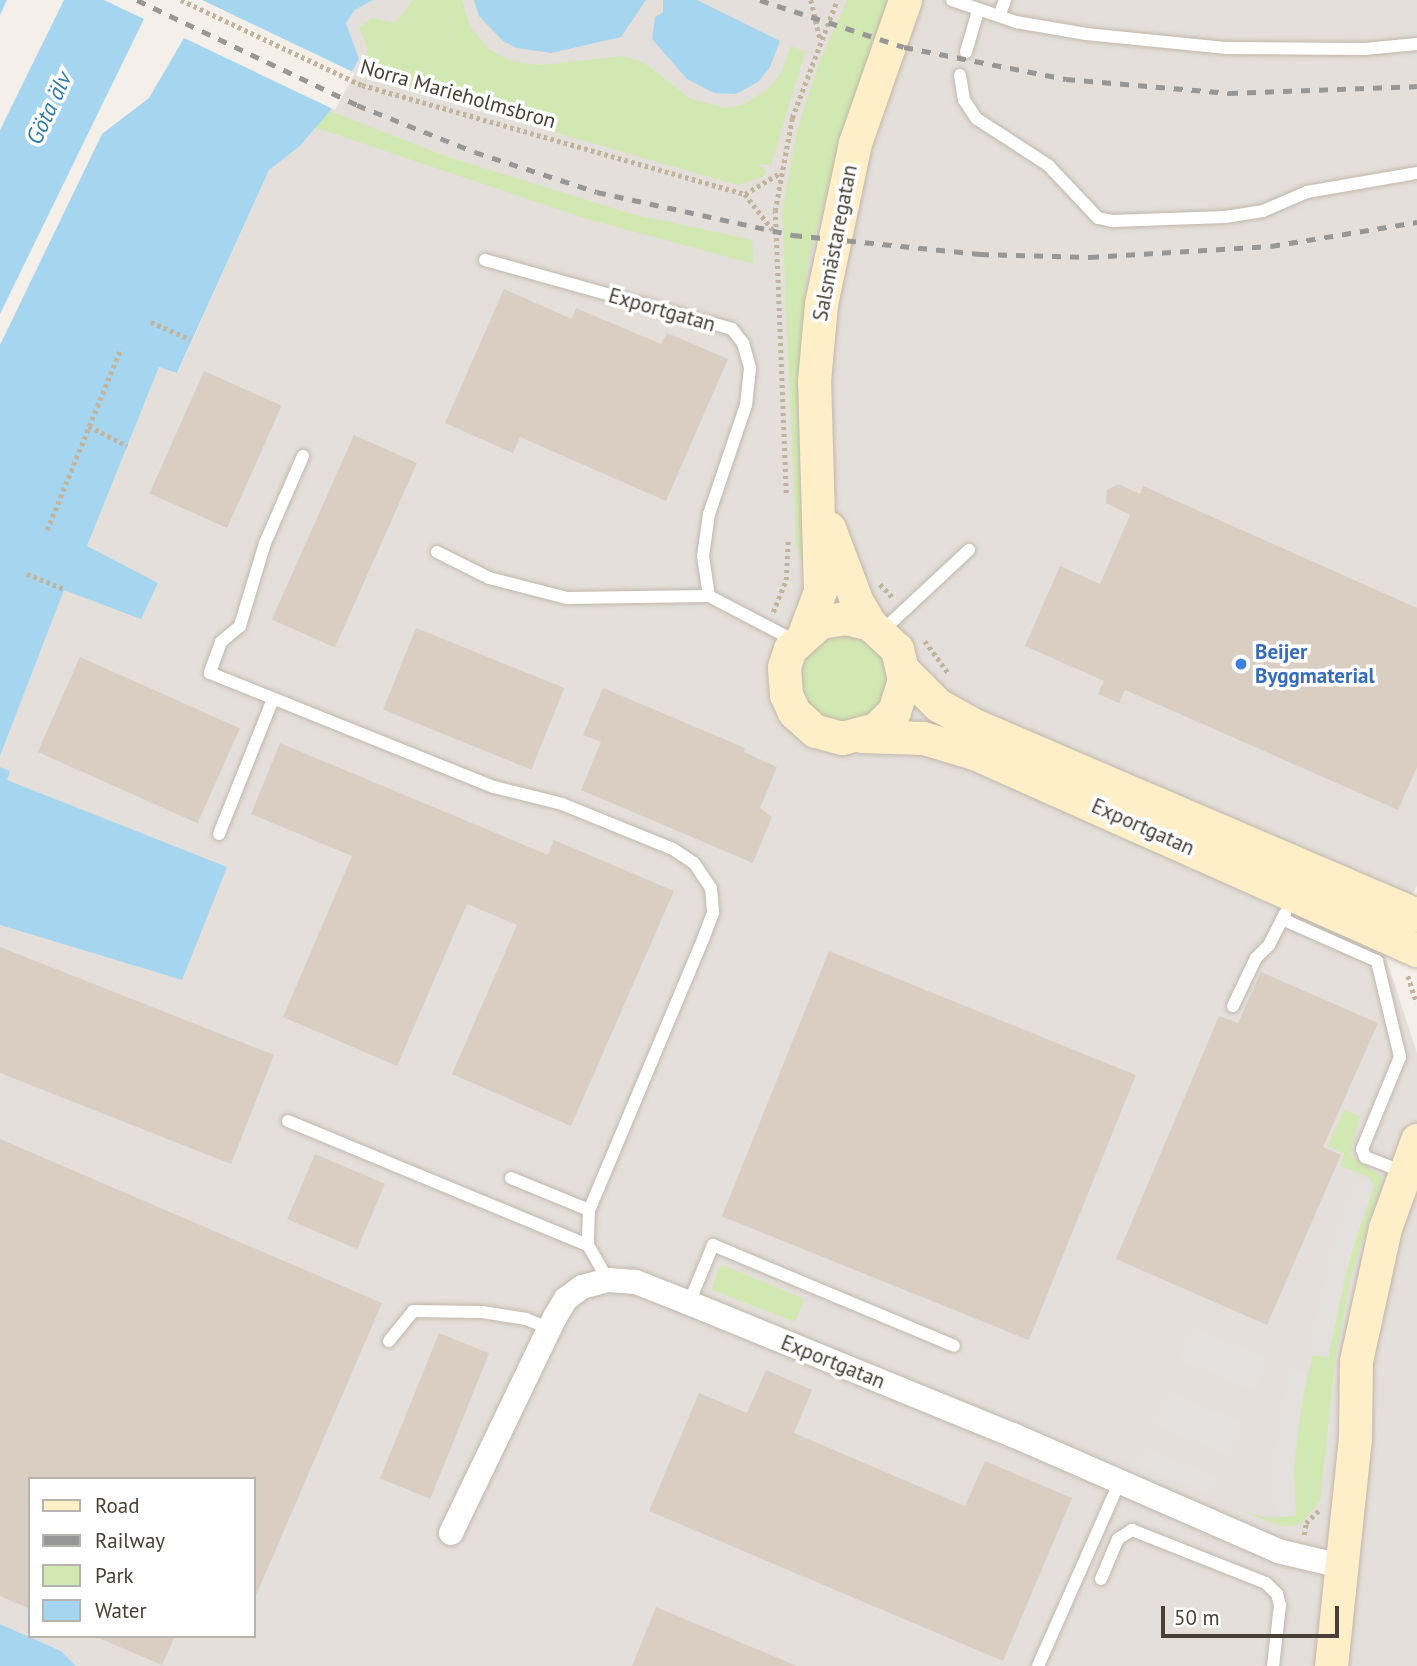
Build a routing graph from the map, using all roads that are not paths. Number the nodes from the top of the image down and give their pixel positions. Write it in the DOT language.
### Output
graph roads {
  1 [pos="905,0"];
  2 [pos="951,0"];
  3 [pos="1005,0"];
  4 [pos="978,11"];
  5 [pos="999,16"];
  6 [pos="1417,44"];
  7 [pos="966,52"];
  8 [pos="960,75"];
  9 [pos="1417,173"];
  10 [pos="485,260"];
  11 [pos="303,456"];
  12 [pos="969,550"];
  13 [pos="437,552"];
  14 [pos="833,579"];
  15 [pos="709,596"];
  16 [pos="891,617"];
  17 [pos="789,633"];
  18 [pos="904,670"];
  19 [pos="273,699"];
  20 [pos="861,736"];
  21 [pos="219,834"];
  22 [pos="1288,906"];
  23 [pos="1417,915"];
  24 [pos="1417,950"];
  25 [pos="1233,1006"];
  26 [pos="288,1121"];
  27 [pos="1417,1140"];
  28 [pos="1404,1172"];
  29 [pos="511,1178"];
  30 [pos="1417,1204"];
  31 [pos="589,1210"];
  32 [pos="588,1245"];
  33 [pos="608,1280"];
  34 [pos="688,1303"];
  35 [pos="548,1328"];
  36 [pos="389,1341"];
  37 [pos="954,1346"];
  38 [pos="1354,1439"];
  39 [pos="1120,1481"];
  40 [pos="451,1533"];
  41 [pos="1341,1566"];
  42 [pos="1101,1579"];
  43 [pos="1038,1666"];
  44 [pos="1273,1666"];
  45 [pos="1331,1666"];
  1 -- 14 [label="street, Salsmästaregatan"];
  2 -- 4 [label="lane"];
  3 -- 5 [label="lane"];
  4 -- 5 [label="lane"];
  4 -- 7 [label="lane"];
  5 -- 6 [label="lane"];
  8 -- 9 [label="lane"];
  10 -- 15 [label="lane, Exportgatan"];
  11 -- 19 [label="lane"];
  12 -- 16 [label="lane"];
  13 -- 15 [label="lane"];
  14 -- 16 [label="street, Salsmästaregatan"];
  14 -- 17 [label="street, Salsmästaregatan"];
  15 -- 17 [label="lane"];
  16 -- 17 [label="street"];
  16 -- 18 [label="street, Exportgatan"];
  17 -- 20 [label="street, Exportgatan"];
  18 -- 20 [label="street"];
  18 -- 23 [label="street, Exportgatan"];
  19 -- 21 [label="lane"];
  19 -- 31 [label="lane"];
  20 -- 22 [label="street, Exportgatan"];
  22 -- 24 [label="street, Exportgatan"];
  22 -- 25 [label="lane"];
  22 -- 28 [label="lane"];
  26 -- 32 [label="lane"];
  27 -- 28 [label="street"];
  28 -- 38 [label="street"];
  29 -- 31 [label="lane"];
  30 -- 38 [label="street"];
  31 -- 32 [label="lane"];
  32 -- 33 [label="lane"];
  33 -- 34 [label="street, Exportgatan"];
  33 -- 35 [label="street, Exportgatan"];
  34 -- 37 [label="lane"];
  34 -- 39 [label="street, Exportgatan"];
  35 -- 36 [label="lane"];
  35 -- 40 [label="street, Exportgatan"];
  38 -- 41 [label="street"];
  39 -- 41 [label="street, Exportgatan"];
  39 -- 43 [label="lane"];
  41 -- 45 [label="street"];
  42 -- 44 [label="lane"];
}
